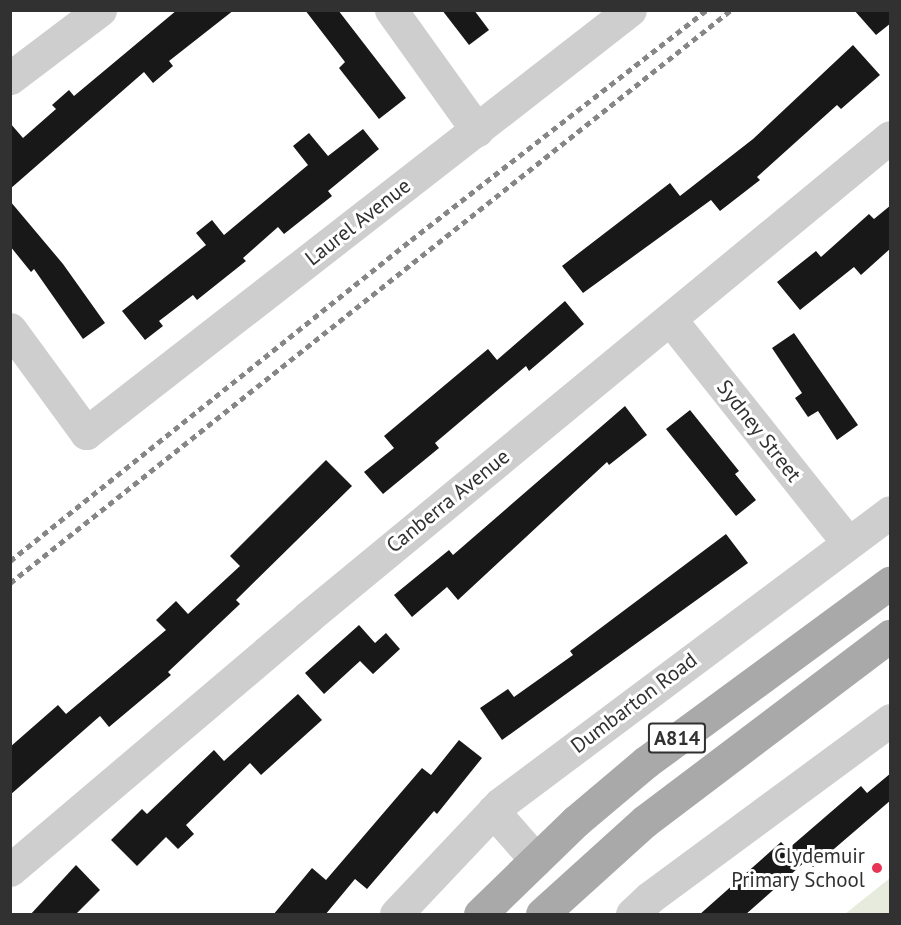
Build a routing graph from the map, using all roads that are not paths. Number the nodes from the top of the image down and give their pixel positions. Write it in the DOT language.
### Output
graph roads {
  1 [pos="100,10"];
  2 [pos="391,10"];
  3 [pos="630,10"];
  4 [pos="10,78"];
  5 [pos="477,130"];
  6 [pos="891,136"];
  7 [pos="670,319"];
  8 [pos="10,329"];
  9 [pos="891,512"];
  10 [pos="848,543"];
  11 [pos="891,583"];
  12 [pos="891,636"];
  13 [pos="891,720"];
  14 [pos="493,811"];
  15 [pos="536,860"];
  16 [pos="10,870"];
  17 [pos="396,915"];
  18 [pos="480,915"];
  19 [pos="542,915"];
  20 [pos="632,915"];
  1 -- 4 [label="street"];
  2 -- 5 [label="street"];
  3 -- 5 [label="street, Laurel Avenue"];
  5 -- 8 [label="street, Laurel Avenue"];
  6 -- 7 [label="street, Canberra Avenue"];
  7 -- 10 [label="street, Sydney Street"];
  7 -- 16 [label="street, Canberra Avenue"];
  9 -- 10 [label="street, Dumbarton Road"];
  10 -- 14 [label="street, Dumbarton Road"];
  11 -- 15 [label="main road, A814"];
  12 -- 19 [label="main road, A814"];
  13 -- 20 [label="street"];
  14 -- 15 [label="street"];
  14 -- 17 [label="street, Dumbarton Road"];
  15 -- 18 [label="main road, A814"];
}
